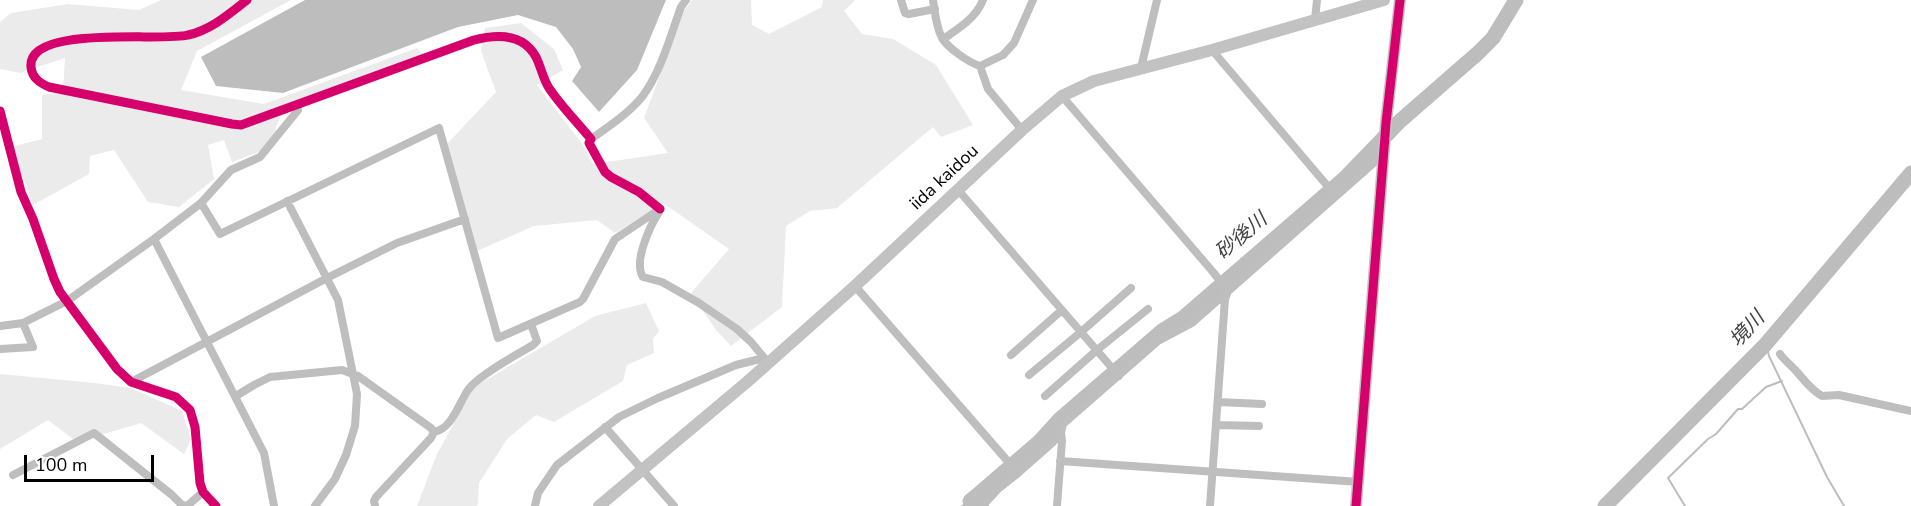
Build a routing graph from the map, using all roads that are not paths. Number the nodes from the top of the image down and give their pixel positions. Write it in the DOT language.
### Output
graph roads {
  1 [pos="247,0"];
  2 [pos="686,0"];
  3 [pos="901,0"];
  4 [pos="982,0"];
  5 [pos="1033,0"];
  6 [pos="1156,0"];
  7 [pos="1317,0"];
  8 [pos="1384,0"];
  9 [pos="1400,0"];
  10 [pos="934,5"];
  11 [pos="1315,20"];
  12 [pos="943,39"];
  13 [pos="1212,50"];
  14 [pos="980,66"];
  15 [pos="1141,68"];
  16 [pos="1062,96"];
  17 [pos="297,105"];
  18 [pos="0,111"];
  19 [pos="1022,129"];
  20 [pos="591,139"];
  21 [pos="1385,149"];
  22 [pos="959,190"];
  23 [pos="1335,195"];
  24 [pos="287,201"];
  25 [pos="201,202"];
  26 [pos="660,209"];
  27 [pos="465,219"];
  28 [pos="154,239"];
  29 [pos="327,278"];
  30 [pos="855,286"];
  31 [pos="1131,288"];
  32 [pos="1227,290"];
  33 [pos="67,301"];
  34 [pos="1148,309"];
  35 [pos="1062,310"];
  36 [pos="23,323"];
  37 [pos="531,324"];
  38 [pos="0,326"];
  39 [pos="1081,332"];
  40 [pos="207,341"];
  41 [pos="0,350"];
  42 [pos="1097,350"];
  43 [pos="1780,354"];
  44 [pos="1011,355"];
  45 [pos="766,360"];
  46 [pos="351,372"];
  47 [pos="1029,375"];
  48 [pos="1118,375"];
  49 [pos="131,382"];
  50 [pos="236,396"];
  51 [pos="1045,396"];
  52 [pos="1218,402"];
  53 [pos="1262,404"];
  54 [pos="1911,411"];
  55 [pos="1216,425"];
  56 [pos="1260,426"];
  57 [pos="606,427"];
  58 [pos="434,432"];
  59 [pos="1060,433"];
  60 [pos="1060,461"];
  61 [pos="643,469"];
  62 [pos="1017,471"];
  63 [pos="1213,472"];
  64 [pos="13,475"];
  65 [pos="1359,482"];
  66 [pos="203,492"];
  67 [pos="216,506"];
  68 [pos="274,506"];
  69 [pos="315,506"];
  70 [pos="375,506"];
  71 [pos="535,506"];
  72 [pos="599,506"];
  73 [pos="674,506"];
  74 [pos="985,506"];
  75 [pos="1057,506"];
  76 [pos="1210,506"];
  77 [pos="1356,506"];
  1 -- 17 [label="street"];
  2 -- 20 [label="street"];
  3 -- 10 [label="street"];
  4 -- 12 [label="street"];
  5 -- 14 [label="street"];
  6 -- 15 [label="street"];
  7 -- 11 [label="street"];
  8 -- 11 [label="main road, iida kaidou"];
  9 -- 21 [label="main road"];
  10 -- 12 [label="street"];
  11 -- 13 [label="main road, iida kaidou"];
  12 -- 14 [label="street"];
  13 -- 15 [label="main road, iida kaidou"];
  13 -- 23 [label="street"];
  14 -- 19 [label="street"];
  15 -- 16 [label="main road, iida kaidou"];
  16 -- 19 [label="main road, iida kaidou"];
  16 -- 32 [label="street"];
  17 -- 20 [label="street"];
  17 -- 25 [label="street"];
  18 -- 33 [label="street"];
  19 -- 22 [label="main road, iida kaidou"];
  20 -- 26 [label="street"];
  21 -- 23 [label="street"];
  21 -- 65 [label="main road"];
  22 -- 30 [label="main road, iida kaidou"];
  22 -- 35 [label="street"];
  23 -- 32 [label="street"];
  24 -- 25 [label="street"];
  24 -- 27 [label="street"];
  24 -- 29 [label="street"];
  25 -- 28 [label="street"];
  26 -- 37 [label="street"];
  26 -- 45 [label="street"];
  27 -- 29 [label="street"];
  27 -- 37 [label="street"];
  28 -- 33 [label="street"];
  28 -- 40 [label="street"];
  29 -- 40 [label="street"];
  29 -- 46 [label="street"];
  30 -- 45 [label="main road, iida kaidou"];
  30 -- 62 [label="street"];
  31 -- 39 [label="street"];
  32 -- 48 [label="street"];
  32 -- 52 [label="street"];
  33 -- 36 [label="street"];
  33 -- 49 [label="street"];
  34 -- 42 [label="street"];
  35 -- 39 [label="street"];
  35 -- 44 [label="street"];
  36 -- 38 [label="street"];
  36 -- 41 [label="street"];
  37 -- 58 [label="street"];
  39 -- 42 [label="street"];
  39 -- 47 [label="street"];
  40 -- 49 [label="street"];
  40 -- 50 [label="street"];
  42 -- 48 [label="street"];
  42 -- 51 [label="street"];
  43 -- 54 [label="street"];
  45 -- 57 [label="street"];
  45 -- 61 [label="main road, iida kaidou"];
  46 -- 50 [label="street"];
  46 -- 58 [label="street"];
  46 -- 69 [label="street"];
  48 -- 59 [label="street"];
  49 -- 66 [label="street"];
  50 -- 68 [label="street"];
  52 -- 53 [label="street"];
  52 -- 55 [label="street"];
  55 -- 56 [label="street"];
  55 -- 63 [label="street"];
  57 -- 61 [label="street"];
  57 -- 71 [label="street"];
  58 -- 70 [label="street"];
  59 -- 60 [label="street"];
  59 -- 62 [label="street"];
  60 -- 63 [label="street"];
  60 -- 75 [label="street"];
  61 -- 72 [label="main road, iida kaidou"];
  61 -- 73 [label="street"];
  62 -- 74 [label="street"];
  63 -- 65 [label="street"];
  63 -- 76 [label="street"];
  64 -- 66 [label="street"];
  65 -- 77 [label="main road"];
  66 -- 67 [label="street"];
}
